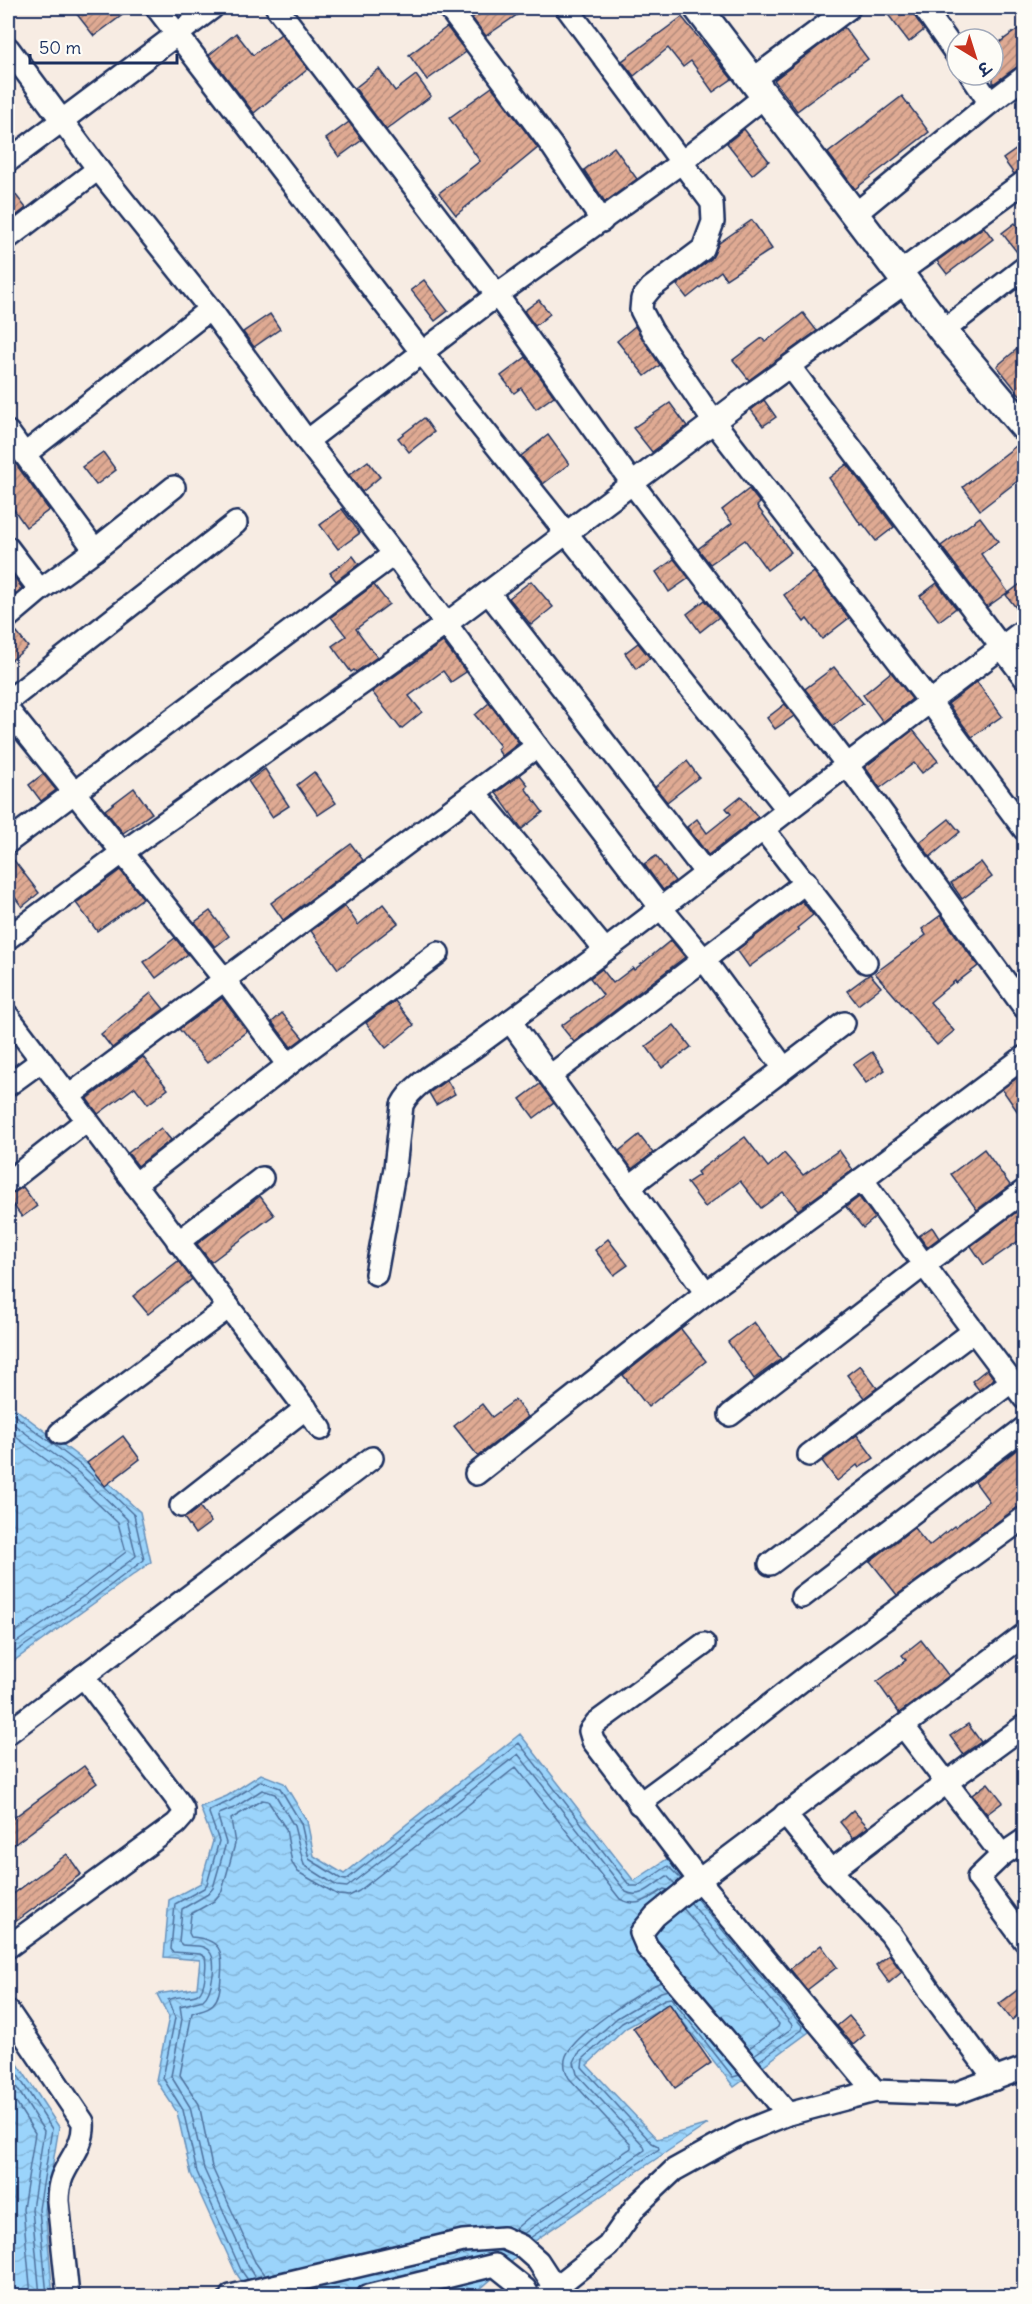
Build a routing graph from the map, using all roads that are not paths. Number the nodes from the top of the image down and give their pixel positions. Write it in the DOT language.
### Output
graph roads {
  1 [pos="158,8"];
  2 [pos="212,8"];
  3 [pos="277,8"];
  4 [pos="449,8"];
  5 [pos="567,8"];
  6 [pos="698,8"];
  7 [pos="849,8"];
  8 [pos="924,8"];
  9 [pos="177,34"];
  10 [pos="945,38"];
  11 [pos="9,53"];
  12 [pos="1024,77"];
  13 [pos="979,87"];
  14 [pos="758,89"];
  15 [pos="990,103"];
  16 [pos="62,120"];
  17 [pos="8,161"];
  18 [pos="682,162"];
  19 [pos="98,169"];
  20 [pos="1024,182"];
  21 [pos="854,215"];
  22 [pos="602,221"];
  23 [pos="8,238"];
  24 [pos="1024,268"];
  25 [pos="902,278"];
  26 [pos="497,296"];
  27 [pos="210,309"];
  28 [pos="944,331"];
  29 [pos="423,354"];
  30 [pos="790,367"];
  31 [pos="714,422"];
  32 [pos="1024,427"];
  33 [pos="8,432"];
  34 [pos="307,441"];
  35 [pos="25,454"];
  36 [pos="632,483"];
  37 [pos="174,487"];
  38 [pos="236,523"];
  39 [pos="566,533"];
  40 [pos="8,548"];
  41 [pos="95,550"];
  42 [pos="394,554"];
  43 [pos="40,590"];
  44 [pos="488,592"];
  45 [pos="8,617"];
  46 [pos="446,624"];
  47 [pos="1024,630"];
  48 [pos="1002,647"];
  49 [pos="1024,677"];
  50 [pos="8,701"];
  51 [pos="930,702"];
  52 [pos="12,724"];
  53 [pos="537,746"];
  54 [pos="848,766"];
  55 [pos="475,793"];
  56 [pos="73,794"];
  57 [pos="788,810"];
  58 [pos="763,829"];
  59 [pos="1024,829"];
  60 [pos="8,842"];
  61 [pos="123,852"];
  62 [pos="706,873"];
  63 [pos="806,882"];
  64 [pos="661,908"];
  65 [pos="8,938"];
  66 [pos="605,950"];
  67 [pos="438,953"];
  68 [pos="705,961"];
  69 [pos="866,962"];
  70 [pos="224,980"];
  71 [pos="1024,1006"];
  72 [pos="8,1016"];
  73 [pos="510,1021"];
  74 [pos="844,1023"];
  75 [pos="1024,1057"];
  76 [pos="41,1060"];
  77 [pos="288,1065"];
  78 [pos="784,1068"];
  79 [pos="550,1076"];
  80 [pos="8,1085"];
  81 [pos="69,1096"];
  82 [pos="87,1120"];
  83 [pos="262,1178"];
  84 [pos="862,1179"];
  85 [pos="8,1182"];
  86 [pos="135,1184"];
  87 [pos="629,1187"];
  88 [pos="1024,1191"];
  89 [pos="178,1242"];
  90 [pos="924,1265"];
  91 [pos="376,1274"];
  92 [pos="706,1293"];
  93 [pos="229,1307"];
  94 [pos="974,1331"];
  95 [pos="1018,1390"];
  96 [pos="306,1408"];
  97 [pos="730,1415"];
  98 [pos="1024,1428"];
  99 [pos="321,1429"];
  100 [pos="60,1433"];
  101 [pos="809,1455"];
  102 [pos="372,1458"];
  103 [pos="476,1474"];
  104 [pos="181,1506"];
  105 [pos="1024,1518"];
  106 [pos="770,1564"];
  107 [pos="802,1597"];
  108 [pos="1024,1635"];
  109 [pos="704,1644"];
  110 [pos="83,1676"];
  111 [pos="1024,1726"];
  112 [pos="904,1727"];
  113 [pos="8,1733"];
  114 [pos="946,1782"];
  115 [pos="639,1804"];
  116 [pos="785,1814"];
  117 [pos="1024,1840"];
  118 [pos="1002,1856"];
  119 [pos="831,1871"];
  120 [pos="699,1880"];
  121 [pos="1024,1941"];
  122 [pos="8,1947"];
  123 [pos="8,2011"];
  124 [pos="1024,2068"];
  125 [pos="995,2079"];
  126 [pos="875,2091"];
  127 [pos="788,2115"];
  128 [pos="552,2294"];
  129 [pos="68,2296"];
  130 [pos="231,2296"];
  131 [pos="368,2296"];
  132 [pos="529,2296"];
  1 -- 9 [label="street"];
  2 -- 9 [label="street"];
  3 -- 26 [label="street"];
  4 -- 22 [label="street"];
  5 -- 18 [label="street"];
  6 -- 14 [label="street"];
  7 -- 14 [label="street"];
  8 -- 10 [label="street"];
  9 -- 16 [label="street"];
  9 -- 29 [label="street"];
  11 -- 16 [label="street"];
  12 -- 15 [label="street"];
  13 -- 15 [label="street"];
  14 -- 18 [label="street"];
  14 -- 21 [label="street"];
  15 -- 21 [label="street"];
  16 -- 17 [label="street"];
  16 -- 19 [label="street"];
  18 -- 22 [label="street"];
  18 -- 31 [label="street"];
  19 -- 23 [label="street"];
  19 -- 27 [label="street"];
  20 -- 25 [label="street"];
  21 -- 25 [label="street"];
  22 -- 26 [label="street"];
  24 -- 28 [label="street"];
  25 -- 28 [label="street"];
  25 -- 30 [label="street"];
  26 -- 29 [label="street"];
  26 -- 36 [label="street"];
  27 -- 34 [label="street"];
  27 -- 35 [label="street"];
  28 -- 32 [label="street"];
  29 -- 34 [label="street"];
  29 -- 39 [label="street"];
  30 -- 31 [label="street"];
  30 -- 48 [label="street"];
  31 -- 36 [label="street"];
  31 -- 51 [label="street"];
  33 -- 35 [label="street"];
  34 -- 42 [label="street"];
  35 -- 41 [label="street"];
  36 -- 39 [label="street"];
  36 -- 54 [label="street"];
  37 -- 41 [label="street"];
  38 -- 50 [label="street"];
  39 -- 44 [label="street"];
  39 -- 57 [label="street"];
  40 -- 43 [label="street"];
  41 -- 43 [label="street"];
  42 -- 46 [label="street"];
  42 -- 56 [label="street"];
  43 -- 45 [label="street"];
  44 -- 46 [label="street"];
  44 -- 62 [label="street"];
  46 -- 53 [label="street"];
  46 -- 61 [label="street"];
  47 -- 48 [label="street"];
  48 -- 49 [label="street"];
  48 -- 51 [label="street"];
  51 -- 54 [label="street"];
  51 -- 59 [label="street"];
  52 -- 56 [label="street"];
  53 -- 55 [label="street"];
  53 -- 64 [label="street"];
  54 -- 57 [label="street"];
  54 -- 71 [label="street"];
  55 -- 66 [label="street"];
  55 -- 70 [label="street"];
  56 -- 60 [label="street"];
  56 -- 61 [label="street"];
  57 -- 58 [label="street"];
  58 -- 62 [label="street"];
  58 -- 63 [label="street"];
  61 -- 65 [label="street"];
  61 -- 70 [label="street"];
  62 -- 64 [label="street"];
  63 -- 68 [label="street"];
  63 -- 69 [label="street"];
  64 -- 66 [label="street"];
  64 -- 68 [label="street"];
  66 -- 73 [label="street"];
  67 -- 77 [label="street"];
  68 -- 78 [label="street"];
  68 -- 79 [label="street"];
  70 -- 77 [label="street"];
  70 -- 81 [label="street"];
  72 -- 76 [label="street"];
  73 -- 79 [label="street"];
  73 -- 91 [label="street"];
  74 -- 78 [label="street"];
  75 -- 84 [label="street"];
  76 -- 80 [label="street"];
  76 -- 81 [label="street"];
  77 -- 86 [label="street"];
  78 -- 87 [label="street"];
  79 -- 87 [label="street"];
  81 -- 82 [label="street"];
  82 -- 85 [label="street"];
  82 -- 86 [label="street"];
  83 -- 89 [label="street"];
  84 -- 90 [label="street"];
  84 -- 92 [label="street"];
  86 -- 89 [label="street"];
  87 -- 92 [label="street"];
  88 -- 90 [label="street"];
  89 -- 93 [label="street"];
  90 -- 94 [label="street"];
  90 -- 97 [label="street"];
  92 -- 103 [label="street"];
  93 -- 96 [label="street"];
  93 -- 100 [label="street"];
  94 -- 95 [label="street"];
  94 -- 101 [label="street"];
  95 -- 106 [label="street"];
  96 -- 99 [label="street"];
  96 -- 104 [label="street"];
  98 -- 107 [label="street"];
  102 -- 110 [label="street"];
  105 -- 115 [label="street"];
  108 -- 112 [label="street"];
  109 -- 115 [label="street"];
  110 -- 113 [label="street"];
  110 -- 122 [label="street"];
  111 -- 114 [label="street"];
  112 -- 114 [label="street"];
  112 -- 116 [label="street"];
  114 -- 118 [label="street"];
  114 -- 119 [label="street"];
  115 -- 120 [label="street"];
  116 -- 119 [label="street"];
  116 -- 120 [label="street"];
  117 -- 118 [label="street"];
  118 -- 121 [label="street"];
  119 -- 125 [label="street"];
  120 -- 126 [label="street"];
  120 -- 127 [label="street"];
  123 -- 129 [label="street"];
  124 -- 125 [label="street"];
  125 -- 126 [label="street"];
  126 -- 127 [label="street"];
  127 -- 128 [label="street"];
  128 -- 130 [label="street"];
  131 -- 132 [label="street"];
}
